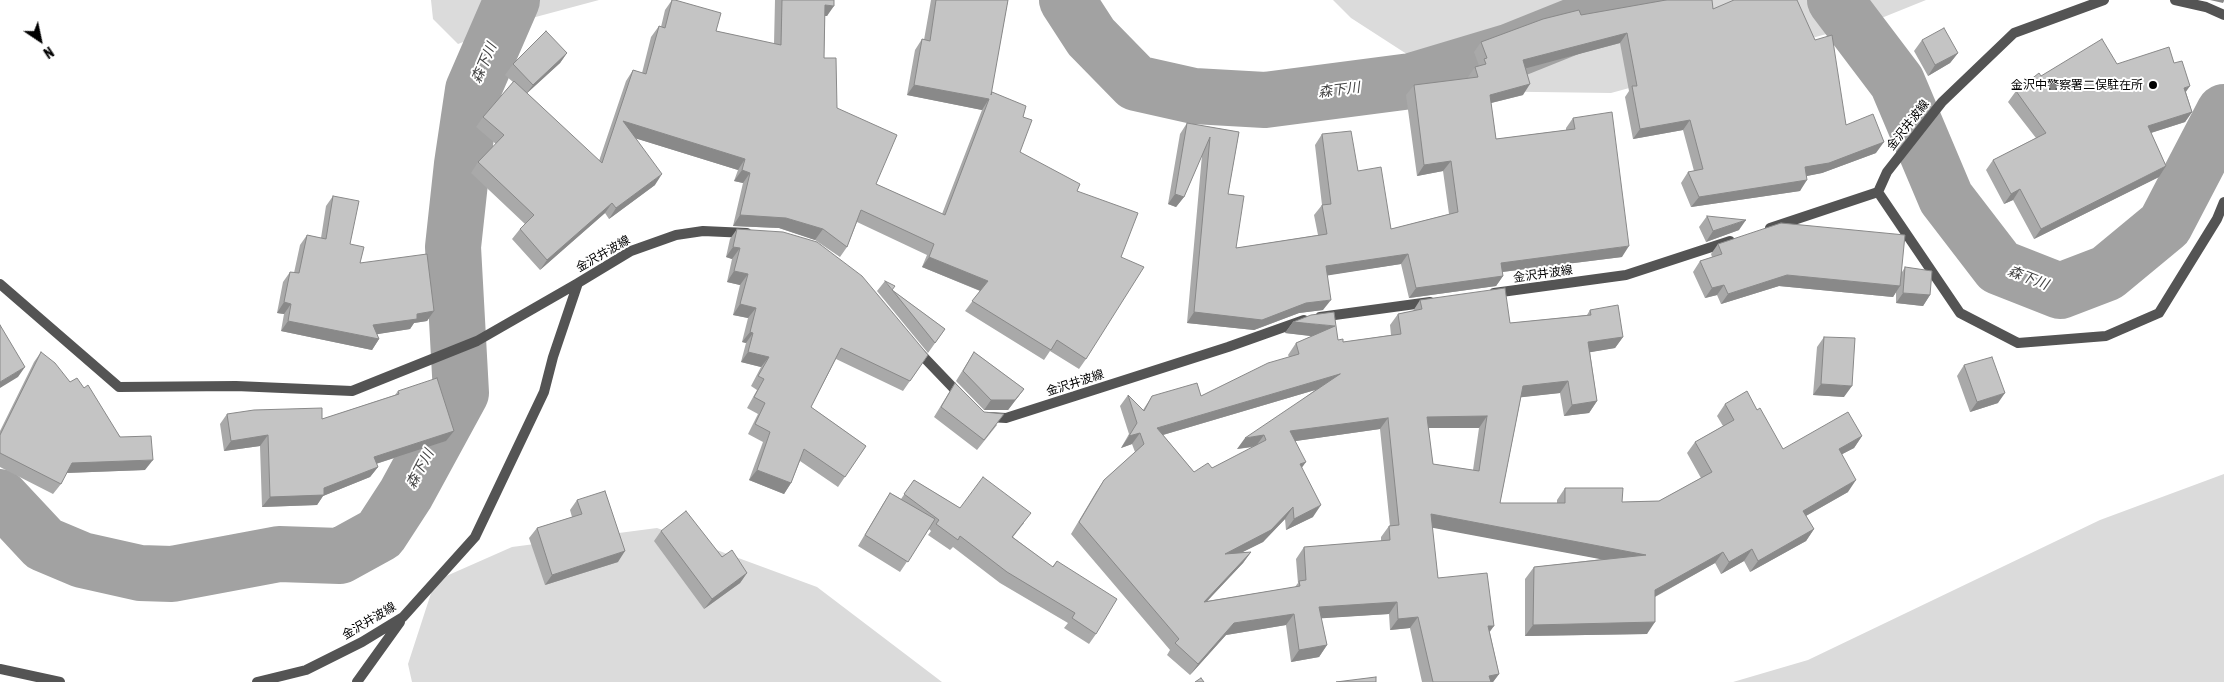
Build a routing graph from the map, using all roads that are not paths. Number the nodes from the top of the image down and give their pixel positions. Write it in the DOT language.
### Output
graph roads {
  1 [pos="2104,0"];
  2 [pos="2175,0"];
  3 [pos="2224,14"];
  4 [pos="1878,192"];
  5 [pos="2224,202"];
  6 [pos="1757,232"];
  7 [pos="758,234"];
  8 [pos="1738,238"];
  9 [pos="578,283"];
  10 [pos="0,284"];
  11 [pos="1478,295"];
  12 [pos="1439,301"];
  13 [pos="910,342"];
  14 [pos="968,404"];
  15 [pos="981,417"];
  16 [pos="403,617"];
  17 [pos="0,669"];
  18 [pos="60,682"];
  19 [pos="257,682"];
  20 [pos="357,682"];
  1 -- 4 [label="street, 金沢井波線"];
  2 -- 3 [label="street"];
  4 -- 5 [label="street"];
  4 -- 6 [label="street"];
  7 -- 9 [label="street, 金沢井波線"];
  8 -- 11 [label="street, 金沢井波線"];
  9 -- 10 [label="street"];
  9 -- 16 [label="street, 金沢井波線"];
  12 -- 15 [label="street, 金沢井波線"];
  13 -- 14 [label="street"];
  16 -- 19 [label="street, 金沢井波線"];
  16 -- 20 [label="street"];
  17 -- 18 [label="street"];
}
